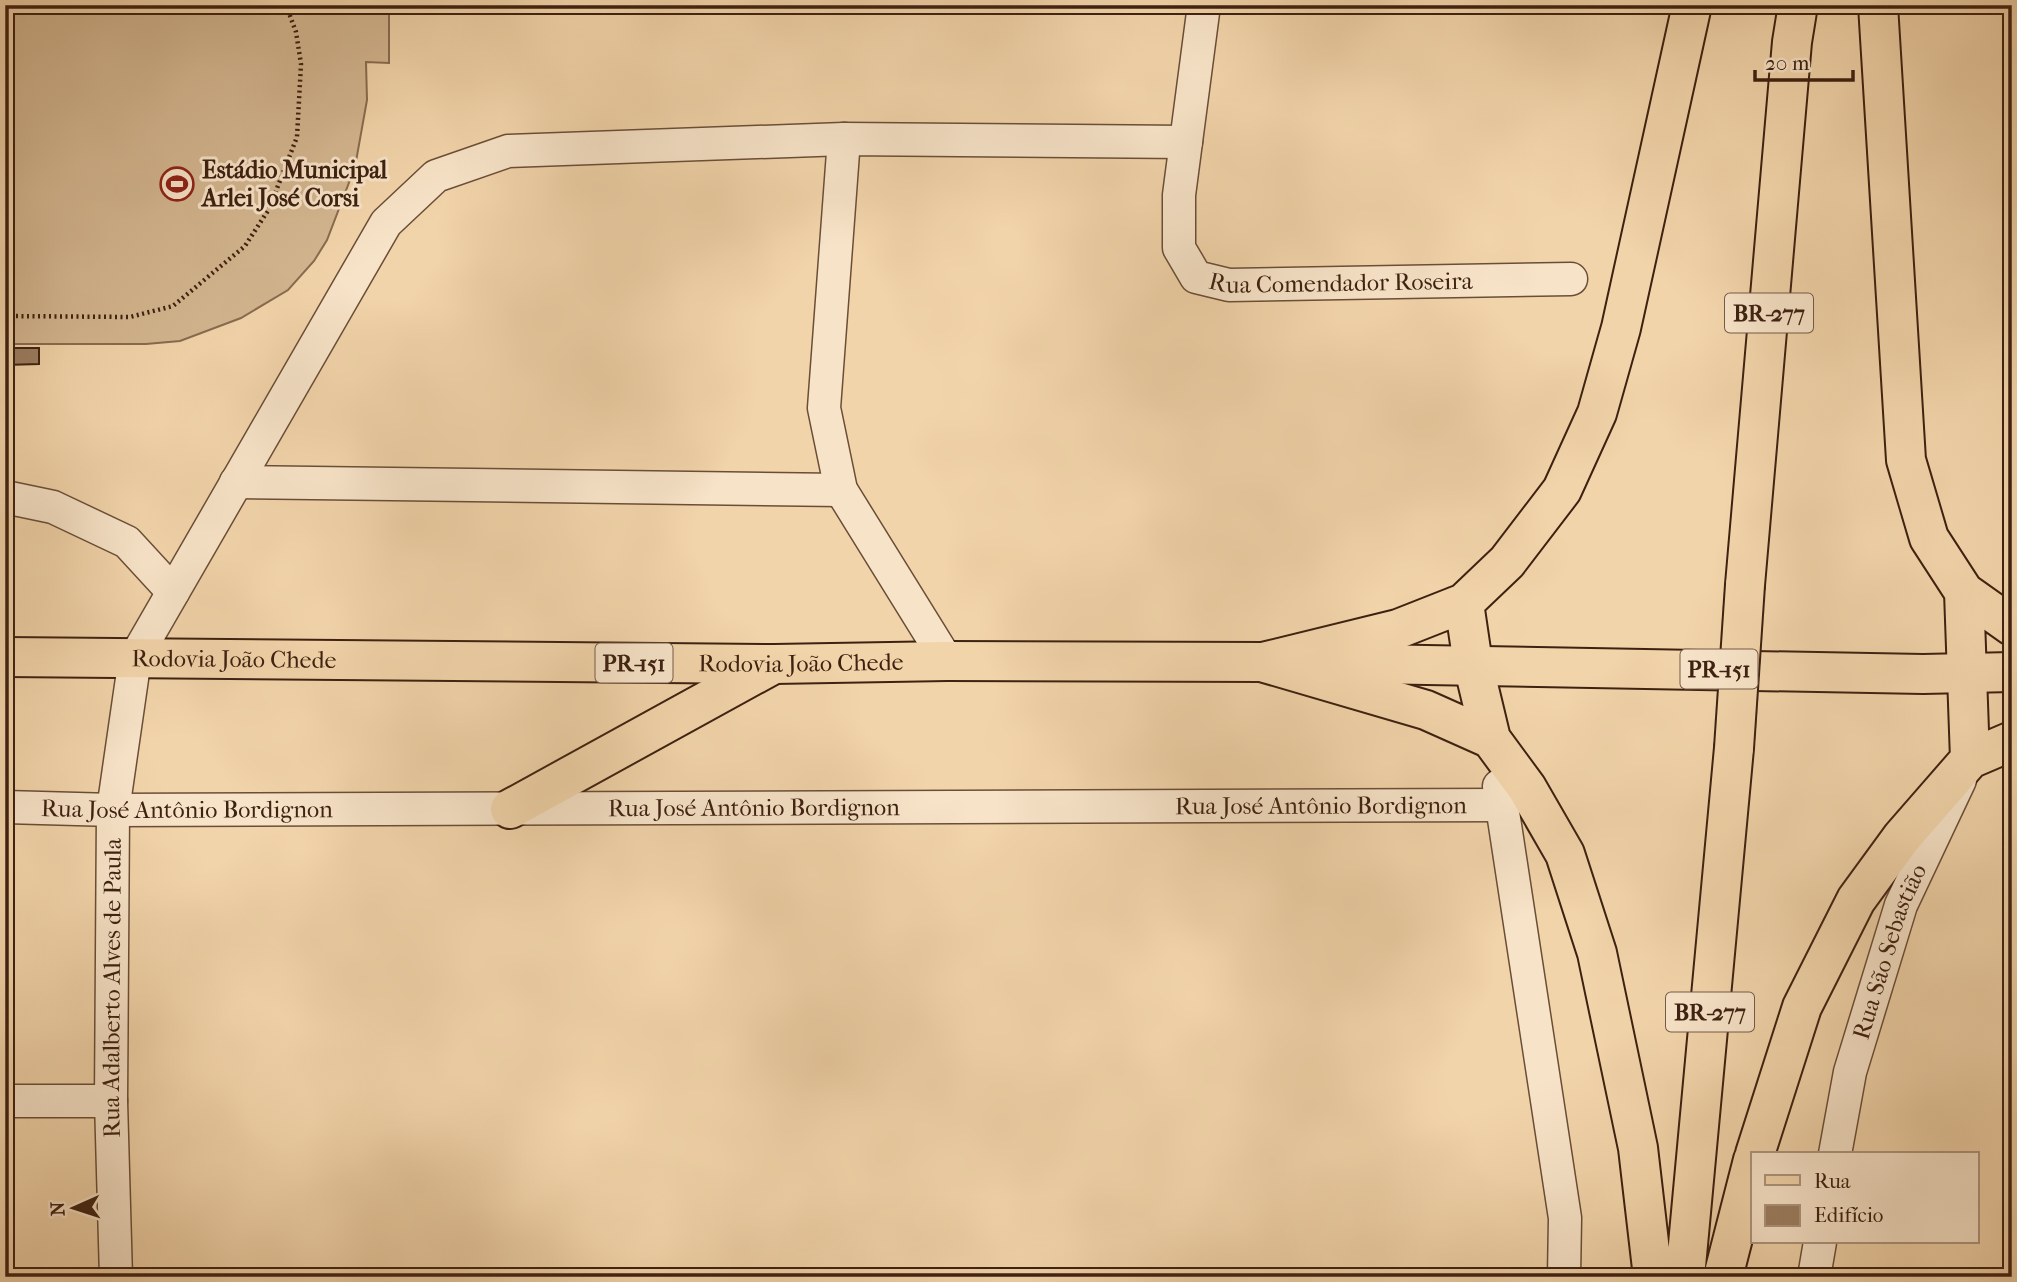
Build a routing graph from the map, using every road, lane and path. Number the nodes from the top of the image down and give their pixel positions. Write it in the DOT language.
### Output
graph roads {
  1 [pos="286,5"];
  2 [pos="1204,5"];
  3 [pos="1692,5"];
  4 [pos="1878,5"];
  5 [pos="1794,17"];
  6 [pos="844,139"];
  7 [pos="1186,142"];
  8 [pos="1571,279"];
  9 [pos="5,316"];
  10 [pos="236,482"];
  11 [pos="841,490"];
  12 [pos="5,497"];
  13 [pos="173,592"];
  14 [pos="1964,592"];
  15 [pos="1464,603"];
  16 [pos="2012,626"];
  17 [pos="5,657"];
  18 [pos="135,658"];
  19 [pos="947,661"];
  20 [pos="1263,662"];
  21 [pos="774,664"];
  22 [pos="1473,664"];
  23 [pos="2012,672"];
  24 [pos="1965,673"];
  25 [pos="1491,739"];
  26 [pos="2012,741"];
  27 [pos="1970,759"];
  28 [pos="1502,805"];
  29 [pos="5,807"];
  30 [pos="510,808"];
  31 [pos="113,810"];
  32 [pos="5,1101"];
  33 [pos="111,1101"];
  34 [pos="1756,1152"];
  35 [pos="1835,1152"];
  36 [pos="1751,1168"];
  37 [pos="1820,1244"];
  38 [pos="116,1277"];
  39 [pos="1564,1277"];
  40 [pos="1653,1277"];
  41 [pos="1685,1277"];
  42 [pos="1723,1277"];
  43 [pos="1814,1277"];
  1 -- 9 [label="path"];
  2 -- 7 [label="street, Rua Comendador Roseira"];
  3 -- 15 [label="main road"];
  4 -- 14 [label="main road"];
  5 -- 41 [label="main road, BR-277, bridge"];
  6 -- 7 [label="street"];
  6 -- 10 [label="street"];
  6 -- 11 [label="street"];
  7 -- 8 [label="street, Rua Comendador Roseira"];
  10 -- 11 [label="street"];
  10 -- 13 [label="street"];
  11 -- 19 [label="street"];
  12 -- 13 [label="street"];
  13 -- 18 [label="street"];
  14 -- 16 [label="main road"];
  14 -- 24 [label="main road"];
  15 -- 20 [label="main road"];
  15 -- 22 [label="main road"];
  17 -- 18 [label="main road, Rodovia João Chede / PR-151"];
  18 -- 21 [label="main road, Rodovia João Chede / PR-151"];
  18 -- 31 [label="street, Rua Adalberto Alves de Paula"];
  19 -- 20 [label="main road, Rodovia João Chede / PR-151"];
  19 -- 21 [label="main road, Rodovia João Chede / PR-151"];
  20 -- 22 [label="main road, PR-151"];
  20 -- 25 [label="main road"];
  21 -- 30 [label="main road"];
  22 -- 24 [label="main road, PR-151"];
  22 -- 25 [label="main road"];
  23 -- 24 [label="main road, PR-151"];
  24 -- 27 [label="main road"];
  25 -- 28 [label="street"];
  25 -- 40 [label="main road"];
  26 -- 27 [label="main road"];
  27 -- 34 [label="main road"];
  27 -- 35 [label="street, Rua São Sebastião"];
  28 -- 30 [label="street, Rua José Antônio Bordignon"];
  28 -- 39 [label="street"];
  29 -- 31 [label="street, Rua José Antônio Bordignon"];
  30 -- 31 [label="street, Rua José Antônio Bordignon"];
  31 -- 33 [label="street, Rua Adalberto Alves de Paula"];
  32 -- 33 [label="street"];
  33 -- 38 [label="street, Rua Adalberto Alves de Paula"];
  36 -- 42 [label="main road"];
  37 -- 43 [label="street"];
}
